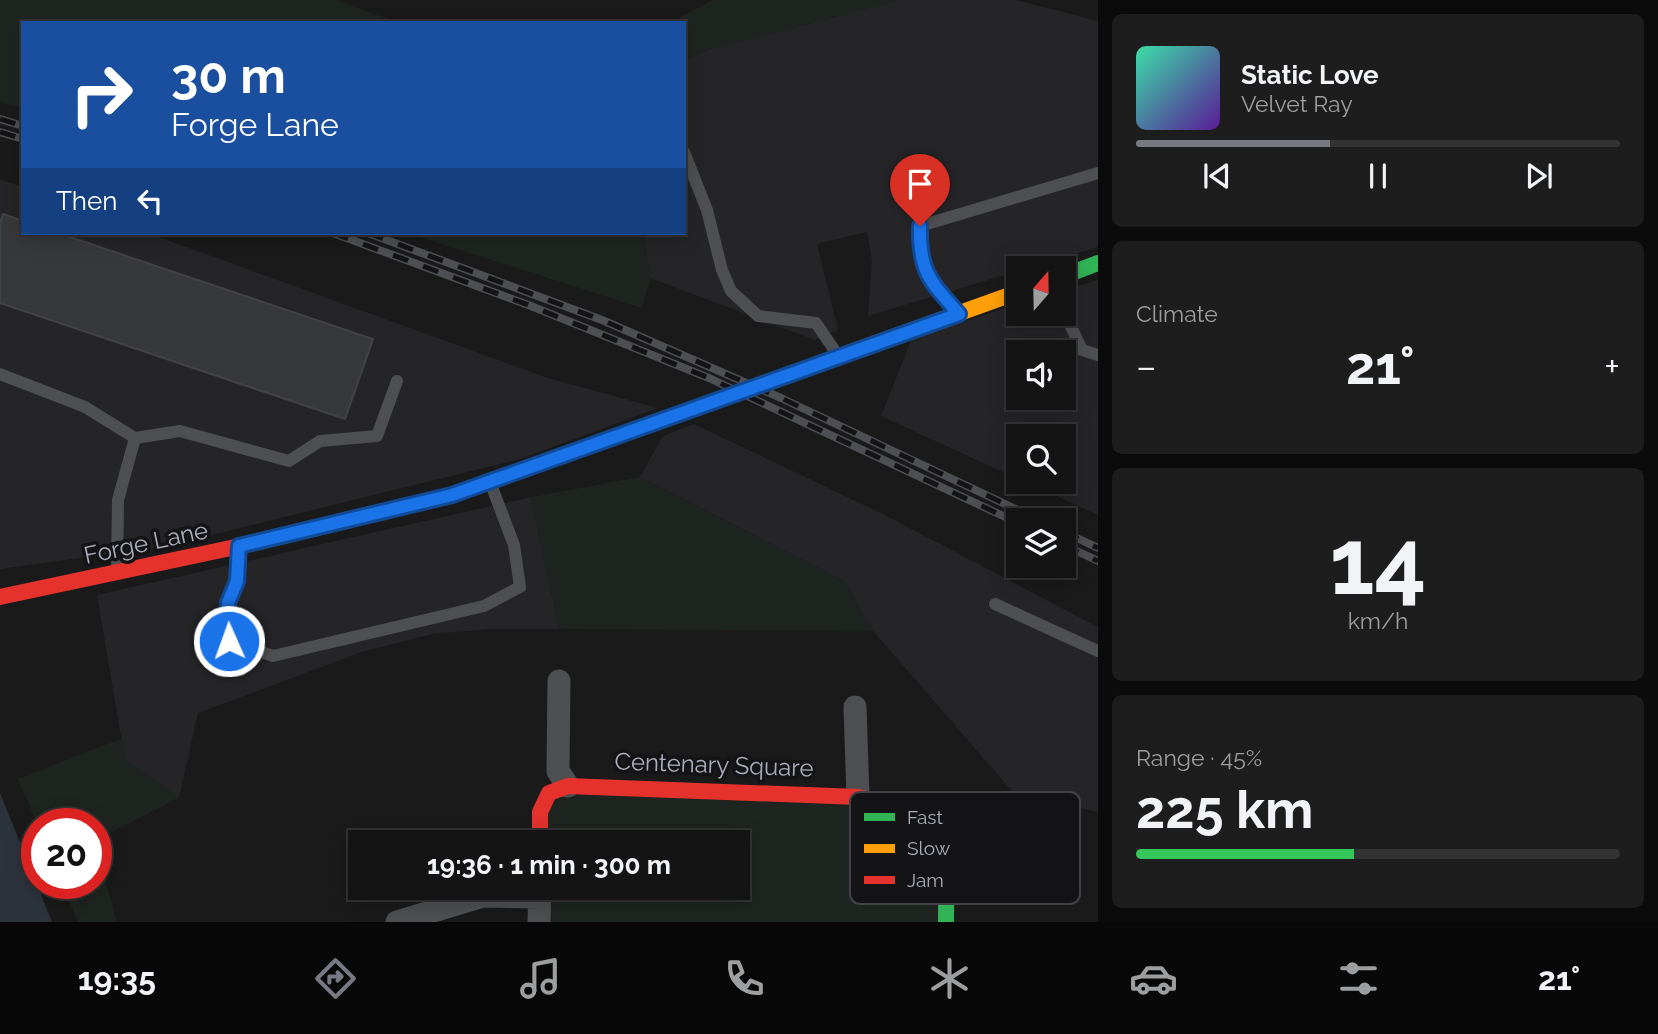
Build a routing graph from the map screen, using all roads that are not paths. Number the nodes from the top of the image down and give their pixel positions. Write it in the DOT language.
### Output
graph roads {
  1 [pos="686,157"];
  2 [pos="1098,173"];
  3 [pos="1098,264"];
  4 [pos="1076,272"];
  5 [pos="1006,296"];
  6 [pos="959,314"];
  7 [pos="1070,326"];
  8 [pos="1098,355"];
  9 [pos="840,357"];
  10 [pos="0,374"];
  11 [pos="397,382"];
  12 [pos="135,438"];
  13 [pos="490,482"];
  14 [pos="239,546"];
  15 [pos="117,572"];
  16 [pos="0,597"];
  17 [pos="995,604"];
  18 [pos="1098,651"];
  19 [pos="559,681"];
  20 [pos="855,708"];
  21 [pos="568,786"];
  22 [pos="858,792"];
  23 [pos="850,797"];
  24 [pos="540,830"];
  25 [pos="470,900"];
  26 [pos="540,900"];
  27 [pos="946,904"];
  28 [pos="397,922"];
  29 [pos="540,922"];
  30 [pos="946,922"];
  1 -- 9 [label="lane"];
  2 -- 6 [label="lane"];
  3 -- 4 [label="street"];
  5 -- 6 [label="street, Forge Lane"];
  6 -- 9 [label="street, Forge Lane"];
  7 -- 8 [label="lane"];
  9 -- 13 [label="street, Forge Lane"];
  10 -- 12 [label="lane"];
  11 -- 12 [label="lane"];
  12 -- 15 [label="lane"];
  13 -- 14 [label="street, Forge Lane"];
  13 -- 14 [label="lane"];
  14 -- 15 [label="street, Forge Lane"];
  15 -- 16 [label="street, Forge Lane"];
  17 -- 18 [label="lane"];
  19 -- 21 [label="street"];
  20 -- 22 [label="street"];
  21 -- 23 [label="street, Centenary Square"];
  21 -- 24 [label="street"];
  25 -- 28 [label="street"];
  26 -- 29 [label="street"];
  27 -- 30 [label="street, Centenary Square"];
}
